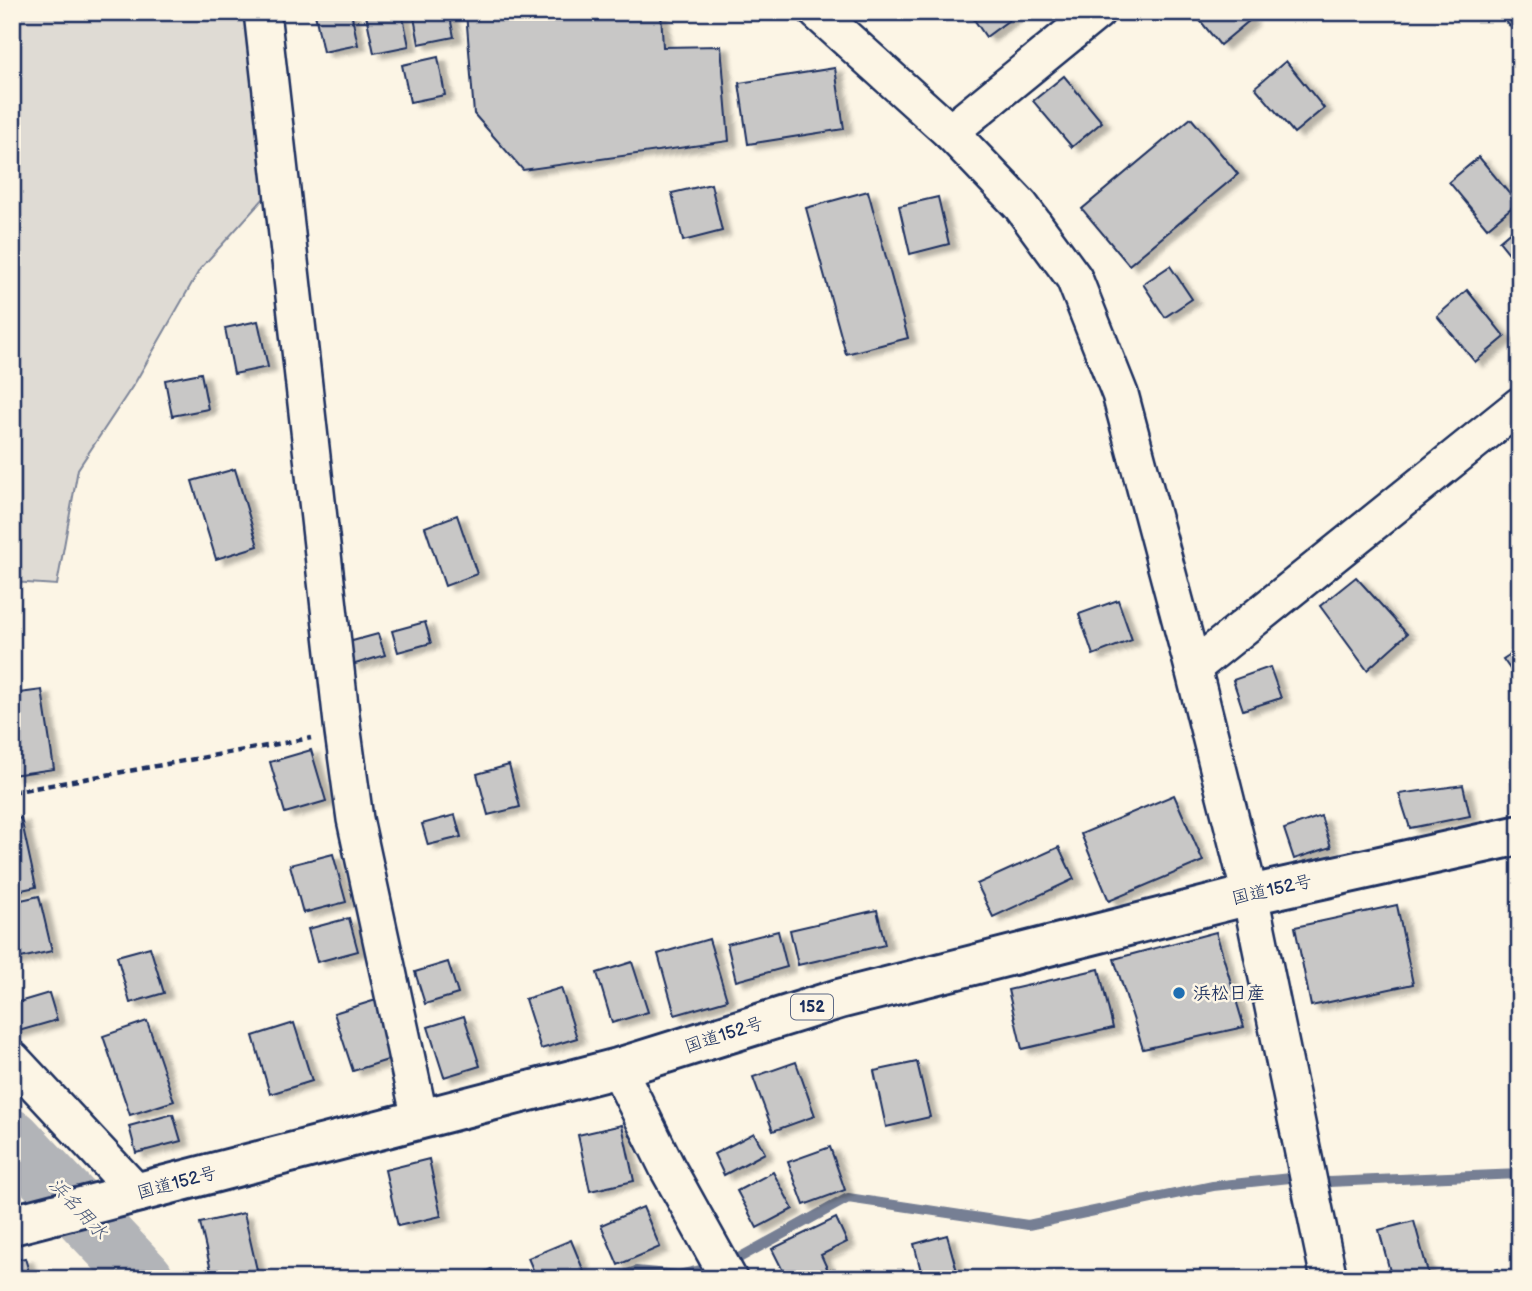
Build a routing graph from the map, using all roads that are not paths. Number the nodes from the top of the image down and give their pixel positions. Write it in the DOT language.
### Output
graph roads {
  1 [pos="262,12"];
  2 [pos="817,12"];
  3 [pos="1097,12"];
  4 [pos="950,132"];
  5 [pos="1520,405"];
  6 [pos="1194,668"];
  7 [pos="1520,835"];
  8 [pos="1250,895"];
  9 [pos="12,1059"];
  10 [pos="618,1068"];
  11 [pos="420,1119"];
  12 [pos="124,1197"];
  13 [pos="22,1223"];
  14 [pos="725,1270"];
  15 [pos="1329,1279"];
  1 -- 11 [label="street"];
  2 -- 4 [label="street"];
  3 -- 4 [label="street"];
  4 -- 6 [label="street"];
  5 -- 6 [label="street"];
  6 -- 8 [label="street"];
  7 -- 8 [label="highway, 国道152号 / 152"];
  8 -- 10 [label="highway, 国道152号 / 152"];
  8 -- 15 [label="street"];
  9 -- 12 [label="street"];
  10 -- 11 [label="highway, 国道152号 / 152"];
  10 -- 14 [label="street"];
  11 -- 12 [label="highway, 国道152号 / 152"];
  12 -- 13 [label="highway, 国道152号 / 152"];
}
